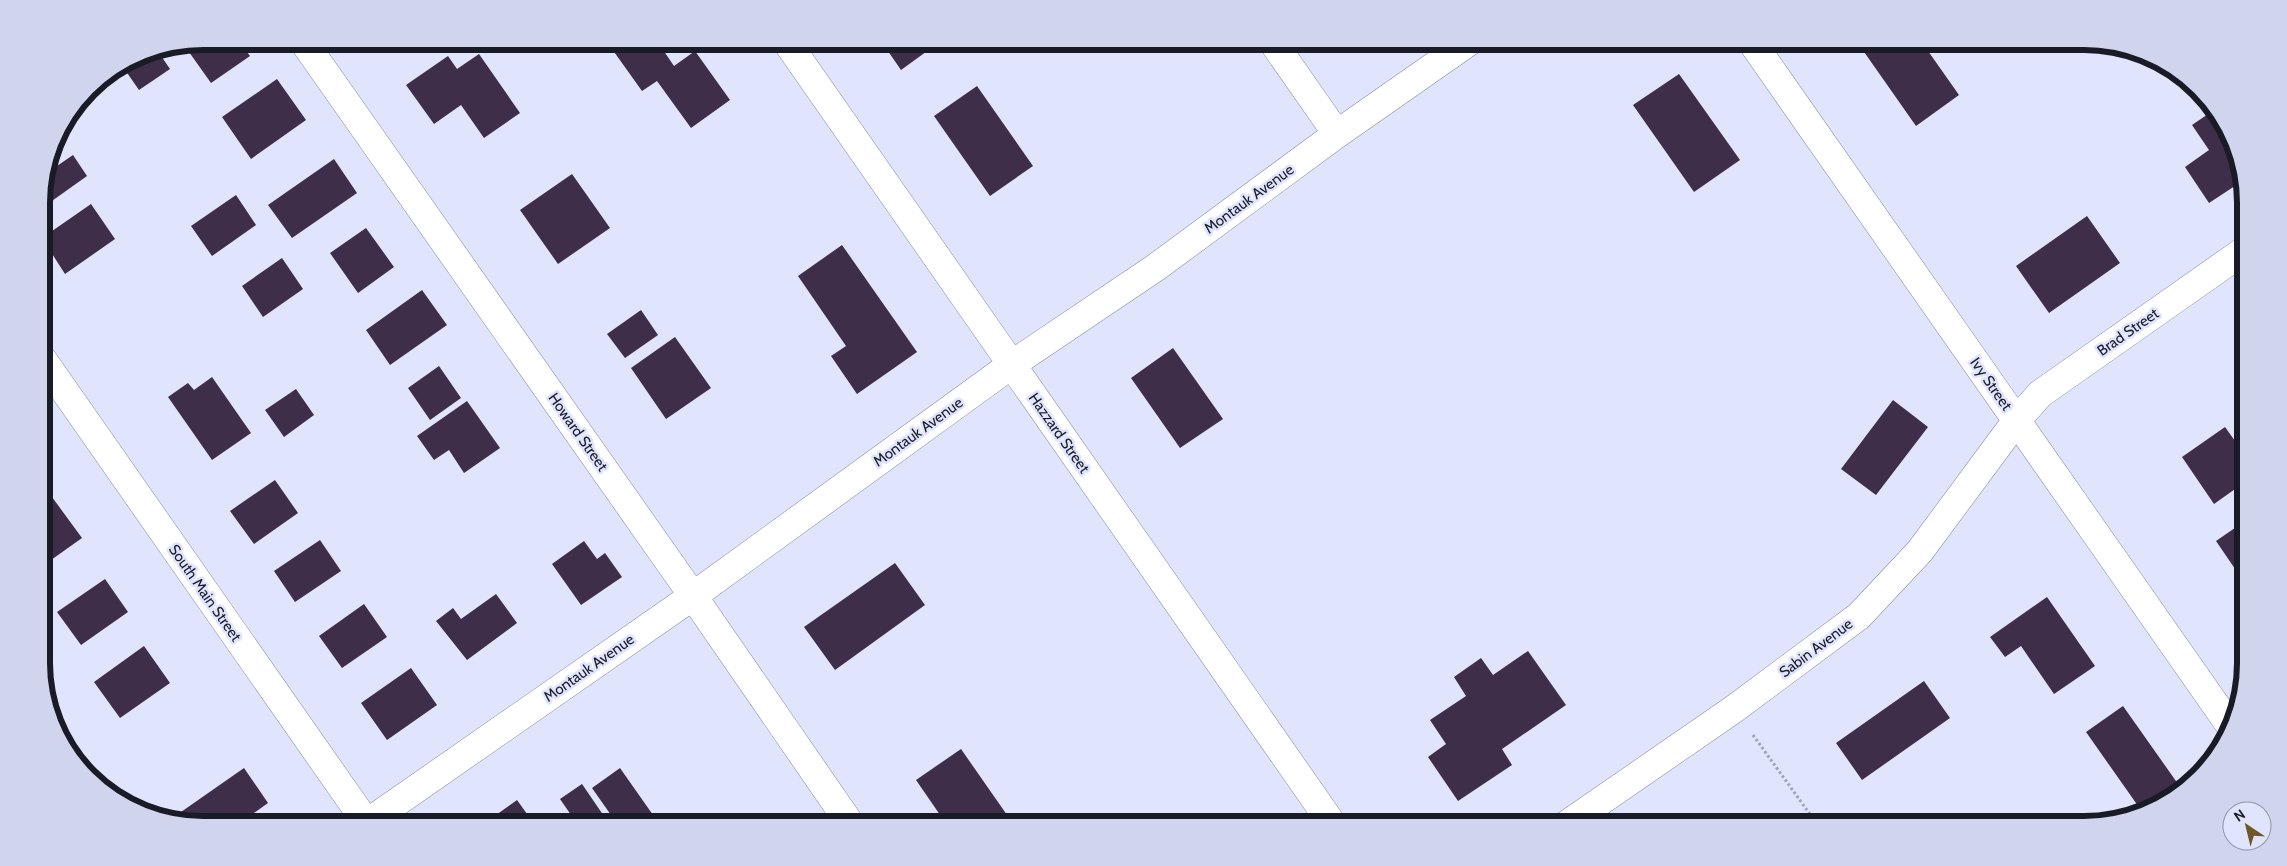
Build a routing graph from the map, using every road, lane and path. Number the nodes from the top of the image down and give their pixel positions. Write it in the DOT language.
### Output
graph roads {
  1 [pos="309,50"];
  2 [pos="792,50"];
  3 [pos="1278,50"];
  4 [pos="1457,50"];
  5 [pos="1757,50"];
  6 [pos="1337,134"];
  7 [pos="2237,255"];
  8 [pos="1011,365"];
  9 [pos="50,371"];
  10 [pos="2017,420"];
  11 [pos="693,596"];
  12 [pos="1734,709"];
  13 [pos="2226,720"];
  14 [pos="362,816"];
  15 [pos="379,816"];
  16 [pos="845,816"];
  17 [pos="1327,816"];
  18 [pos="1578,816"];
  19 [pos="1810,816"];
  1 -- 11 [label="street, Howard Street"];
  2 -- 8 [label="street, Hazzard Street"];
  3 -- 6 [label="street"];
  4 -- 6 [label="street, Montauk Avenue"];
  5 -- 10 [label="street, Ivy Street"];
  6 -- 8 [label="street, Montauk Avenue"];
  7 -- 10 [label="street, Brad Street"];
  8 -- 11 [label="street, Montauk Avenue"];
  8 -- 17 [label="street, Hazzard Street"];
  9 -- 14 [label="street, South Main Street"];
  10 -- 12 [label="street, Sabin Avenue"];
  10 -- 13 [label="street, Ivy Street"];
  11 -- 15 [label="street, Montauk Avenue"];
  11 -- 16 [label="street, Howard Street"];
  12 -- 18 [label="street, Sabin Avenue"];
  12 -- 19 [label="path"];
}
